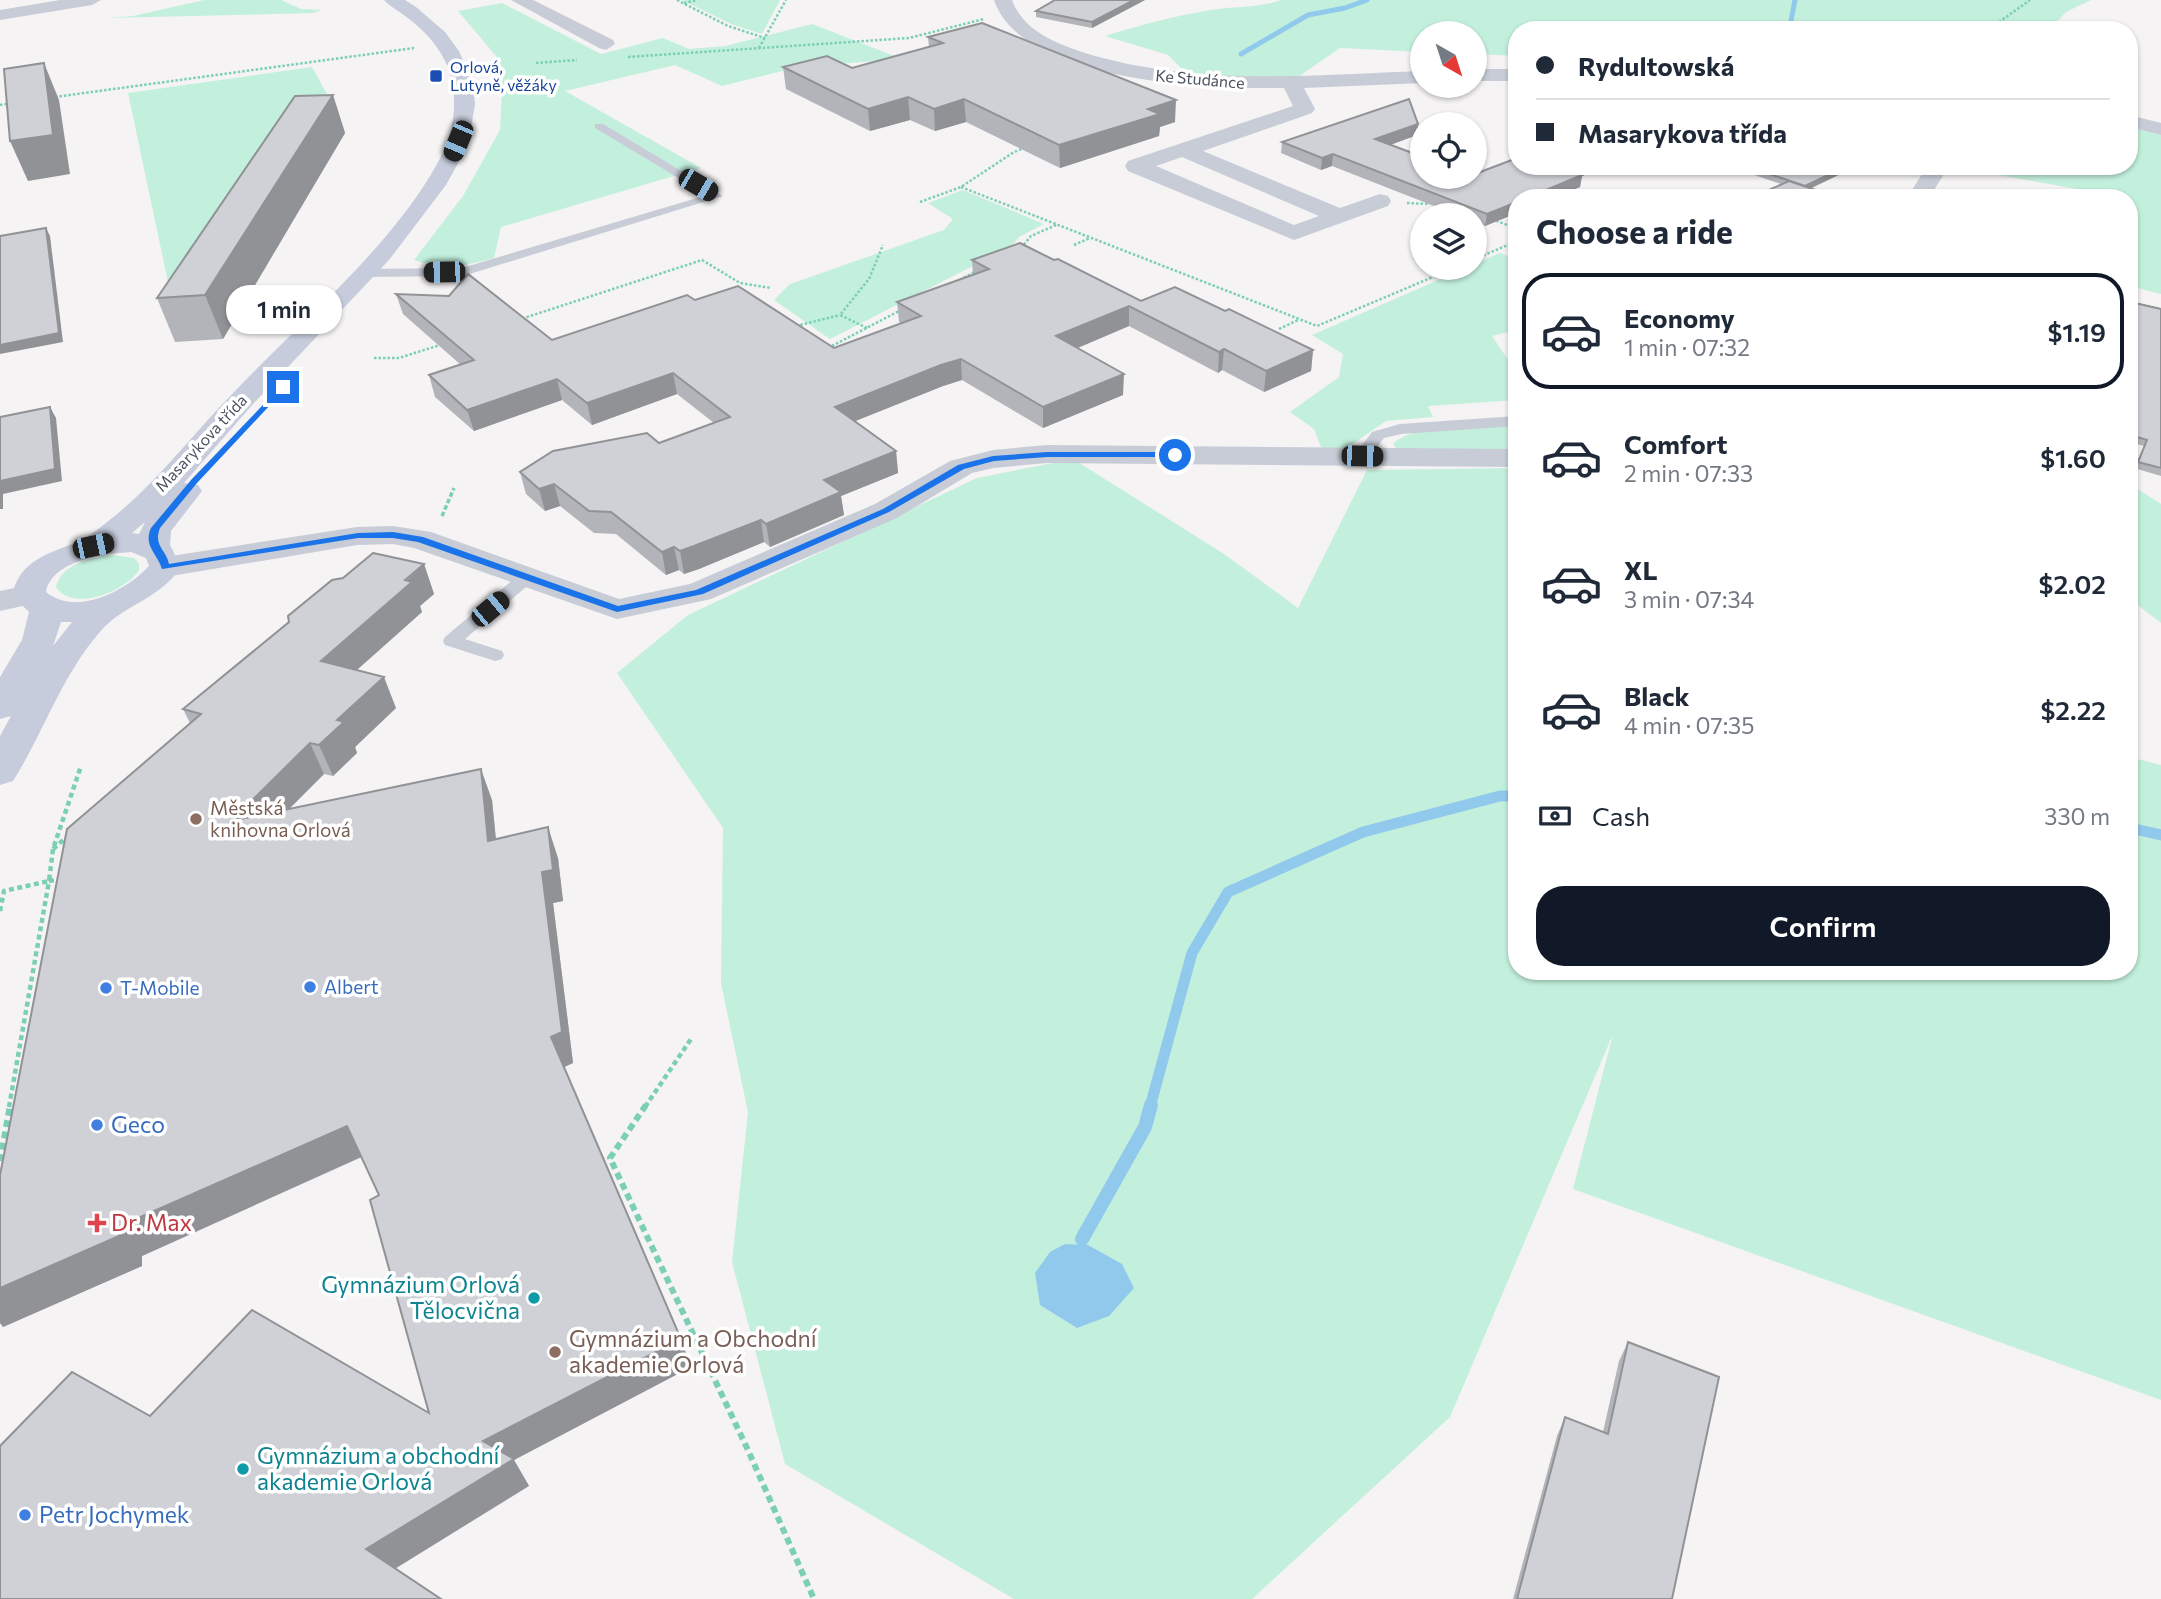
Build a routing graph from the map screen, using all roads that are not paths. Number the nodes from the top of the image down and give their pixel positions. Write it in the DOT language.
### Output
graph roads {
  1 [pos="92,0"];
  2 [pos="393,0"];
  3 [pos="415,0"];
  4 [pos="520,0"];
  5 [pos="1004,7"];
  6 [pos="28,11"];
  7 [pos="0,15"];
  8 [pos="19,32"];
  9 [pos="606,44"];
  10 [pos="1055,48"];
  11 [pos="1154,59"];
  12 [pos="1488,75"];
  13 [pos="1508,75"];
  14 [pos="1410,78"];
  15 [pos="1292,84"];
  16 [pos="2138,123"];
  17 [pos="599,127"];
  18 [pos="2161,129"];
  19 [pos="1183,150"];
  20 [pos="1380,201"];
  21 [pos="1339,216"];
  22 [pos="362,273"];
  23 [pos="390,273"];
  24 [pos="1508,422"];
  25 [pos="1362,456"];
  26 [pos="1508,457"];
  27 [pos="93,546"];
  28 [pos="159,557"];
  29 [pos="527,577"];
  30 [pos="25,602"];
  31 [pos="107,606"];
  32 [pos="495,655"];
  33 [pos="0,708"];
  34 [pos="0,772"];
  1 -- 6 [label="street"];
  2 -- 22 [label="street, Masarykova třída"];
  3 -- 23 [label="street, Masarykova třída"];
  4 -- 9 [label="street"];
  5 -- 10 [label="street, Ke Studánce"];
  6 -- 7 [label="street"];
  6 -- 8 [label="street"];
  10 -- 11 [label="street"];
  10 -- 15 [label="street, Ke Studánce"];
  12 -- 13 [label="street"];
  14 -- 15 [label="street, Ke Studánce"];
  15 -- 19 [label="street"];
  16 -- 18 [label="street"];
  17 -- 23 [label="lane"];
  19 -- 21 [label="street"];
  19 -- 21 [label="street"];
  20 -- 21 [label="street"];
  22 -- 23 [label="lane"];
  22 -- 27 [label="street, Masarykova třída"];
  23 -- 28 [label="street, Masarykova třída"];
  24 -- 25 [label="lane"];
  25 -- 26 [label="street"];
  25 -- 29 [label="street"];
  27 -- 28 [label="street"];
  27 -- 30 [label="street"];
  28 -- 29 [label="street"];
  28 -- 31 [label="street"];
  29 -- 32 [label="lane"];
  30 -- 31 [label="street"];
  30 -- 33 [label="street"];
  31 -- 34 [label="street"];
}
